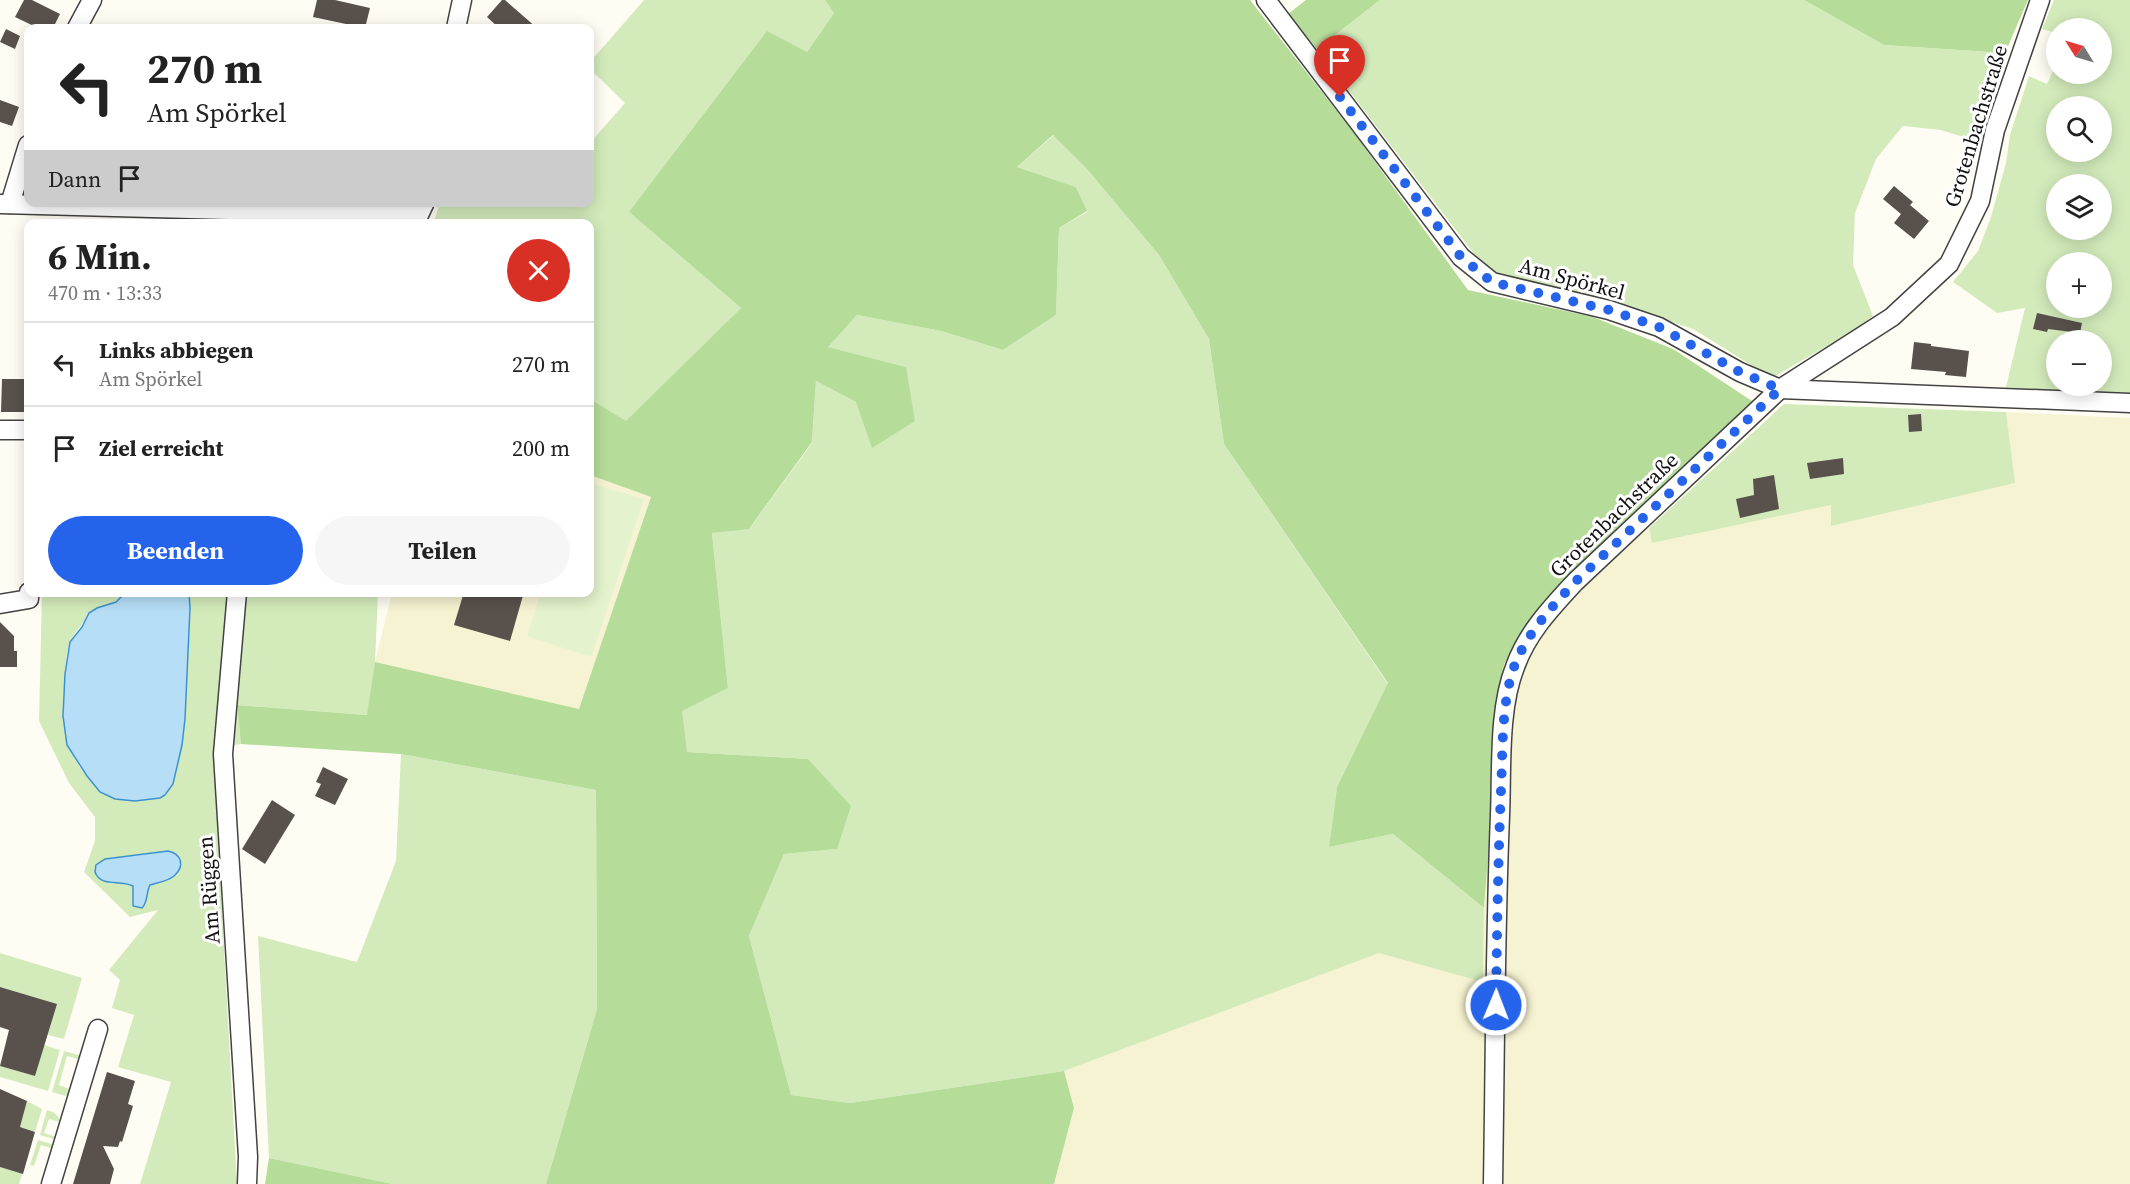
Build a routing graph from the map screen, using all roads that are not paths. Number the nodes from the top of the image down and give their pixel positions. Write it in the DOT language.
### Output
graph roads {
  1 [pos="92,0"];
  2 [pos="462,0"];
  3 [pos="1266,0"];
  4 [pos="2040,1"];
  5 [pos="79,24"];
  6 [pos="457,24"];
  7 [pos="24,155"];
  8 [pos="5,204"];
  9 [pos="24,205"];
  10 [pos="66,207"];
  11 [pos="421,214"];
  12 [pos="269,217"];
  13 [pos="1780,389"];
  14 [pos="2130,403"];
  15 [pos="0,430"];
  16 [pos="24,430"];
  17 [pos="25,597"];
  18 [pos="237,597"];
  19 [pos="0,604"];
  20 [pos="98,1029"];
  21 [pos="51,1184"];
  22 [pos="247,1184"];
  23 [pos="1493,1184"];
  1 -- 5 [label="street"];
  2 -- 6 [label="street"];
  3 -- 13 [label="street, Am Spörkel"];
  4 -- 13 [label="street, Grotenbachstraße"];
  7 -- 8 [label="street"];
  8 -- 9 [label="street"];
  10 -- 12 [label="street"];
  11 -- 12 [label="street"];
  13 -- 14 [label="street, Am Spörkel"];
  13 -- 23 [label="street, Grotenbachstraße"];
  15 -- 16 [label="street"];
  17 -- 19 [label="street"];
  18 -- 22 [label="street, Am Rüggen"];
  20 -- 21 [label="street"];
}
